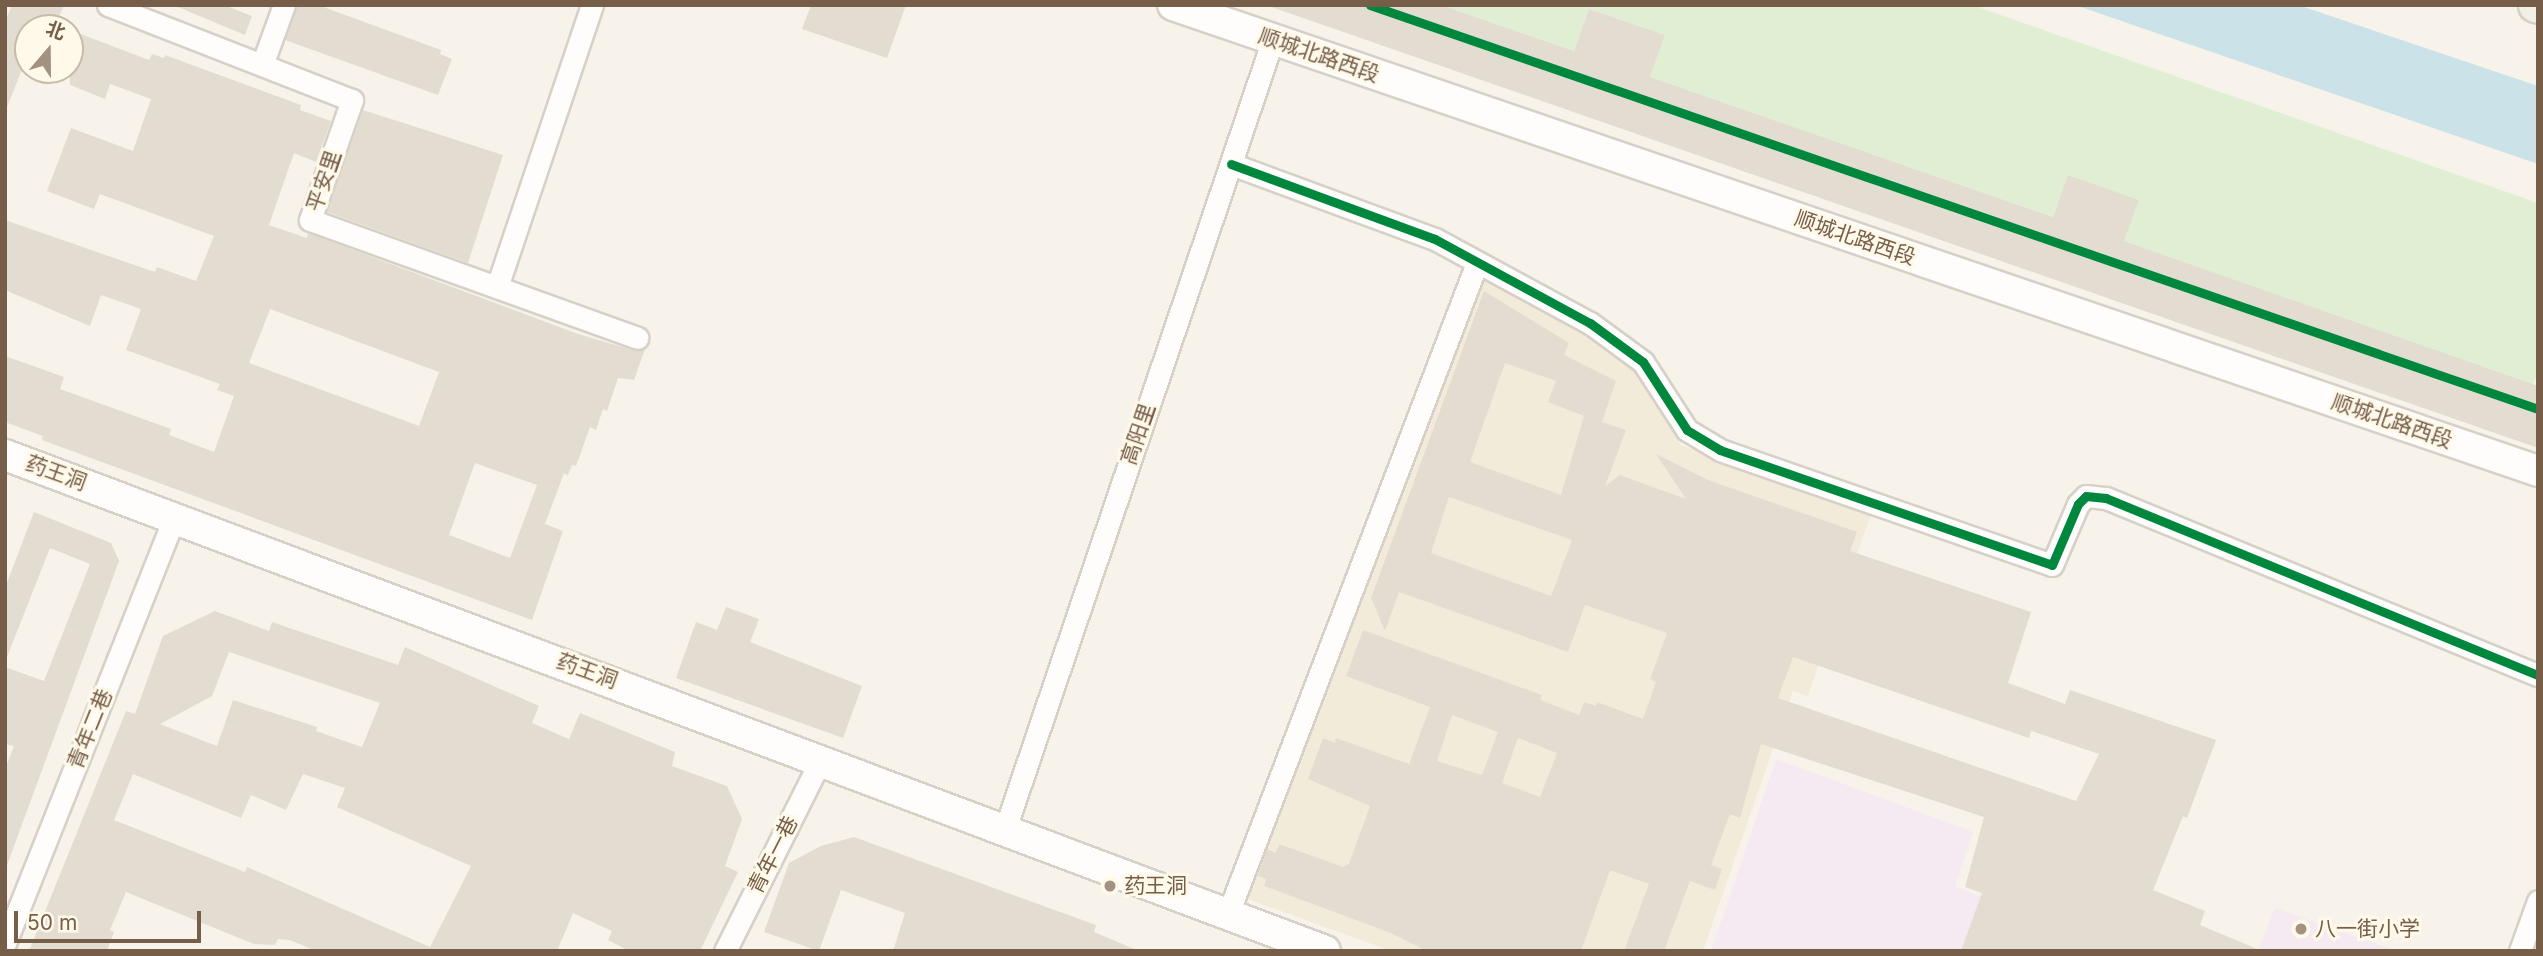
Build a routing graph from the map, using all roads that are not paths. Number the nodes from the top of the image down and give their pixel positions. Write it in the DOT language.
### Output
graph roads {
  1 [pos="108,5"];
  2 [pos="284,5"];
  3 [pos="592,5"];
  4 [pos="1173,5"];
  5 [pos="1273,39"];
  6 [pos="262,65"];
  7 [pos="1231,164"];
  8 [pos="1477,263"];
  9 [pos="497,287"];
  10 [pos="637,338"];
  11 [pos="5,454"];
  12 [pos="2538,471"];
  13 [pos="175,515"];
  14 [pos="2538,675"];
  15 [pos="821,759"];
  16 [pos="1004,829"];
  17 [pos="2538,901"];
  18 [pos="1229,911"];
  19 [pos="5,943"];
  20 [pos="725,951"];
  21 [pos="1325,951"];
  22 [pos="2520,951"];
  1 -- 6 [label="street, 平安里"];
  2 -- 6 [label="street"];
  3 -- 9 [label="street"];
  4 -- 5 [label="street, 顺城北路西段"];
  5 -- 7 [label="street, 高阳里"];
  5 -- 12 [label="street, 顺城北路西段"];
  6 -- 9 [label="street, 平安里"];
  7 -- 8 [label="street"];
  7 -- 16 [label="street, 高阳里"];
  8 -- 14 [label="street"];
  8 -- 18 [label="street"];
  9 -- 10 [label="street, 平安里"];
  11 -- 13 [label="street, 药王洞"];
  13 -- 15 [label="street, 药王洞"];
  13 -- 19 [label="street, 青年二巷"];
  15 -- 16 [label="street, 药王洞"];
  15 -- 20 [label="street, 青年一巷"];
  16 -- 18 [label="street, 药王洞"];
  17 -- 22 [label="street"];
  18 -- 21 [label="street, 药王洞"];
}
